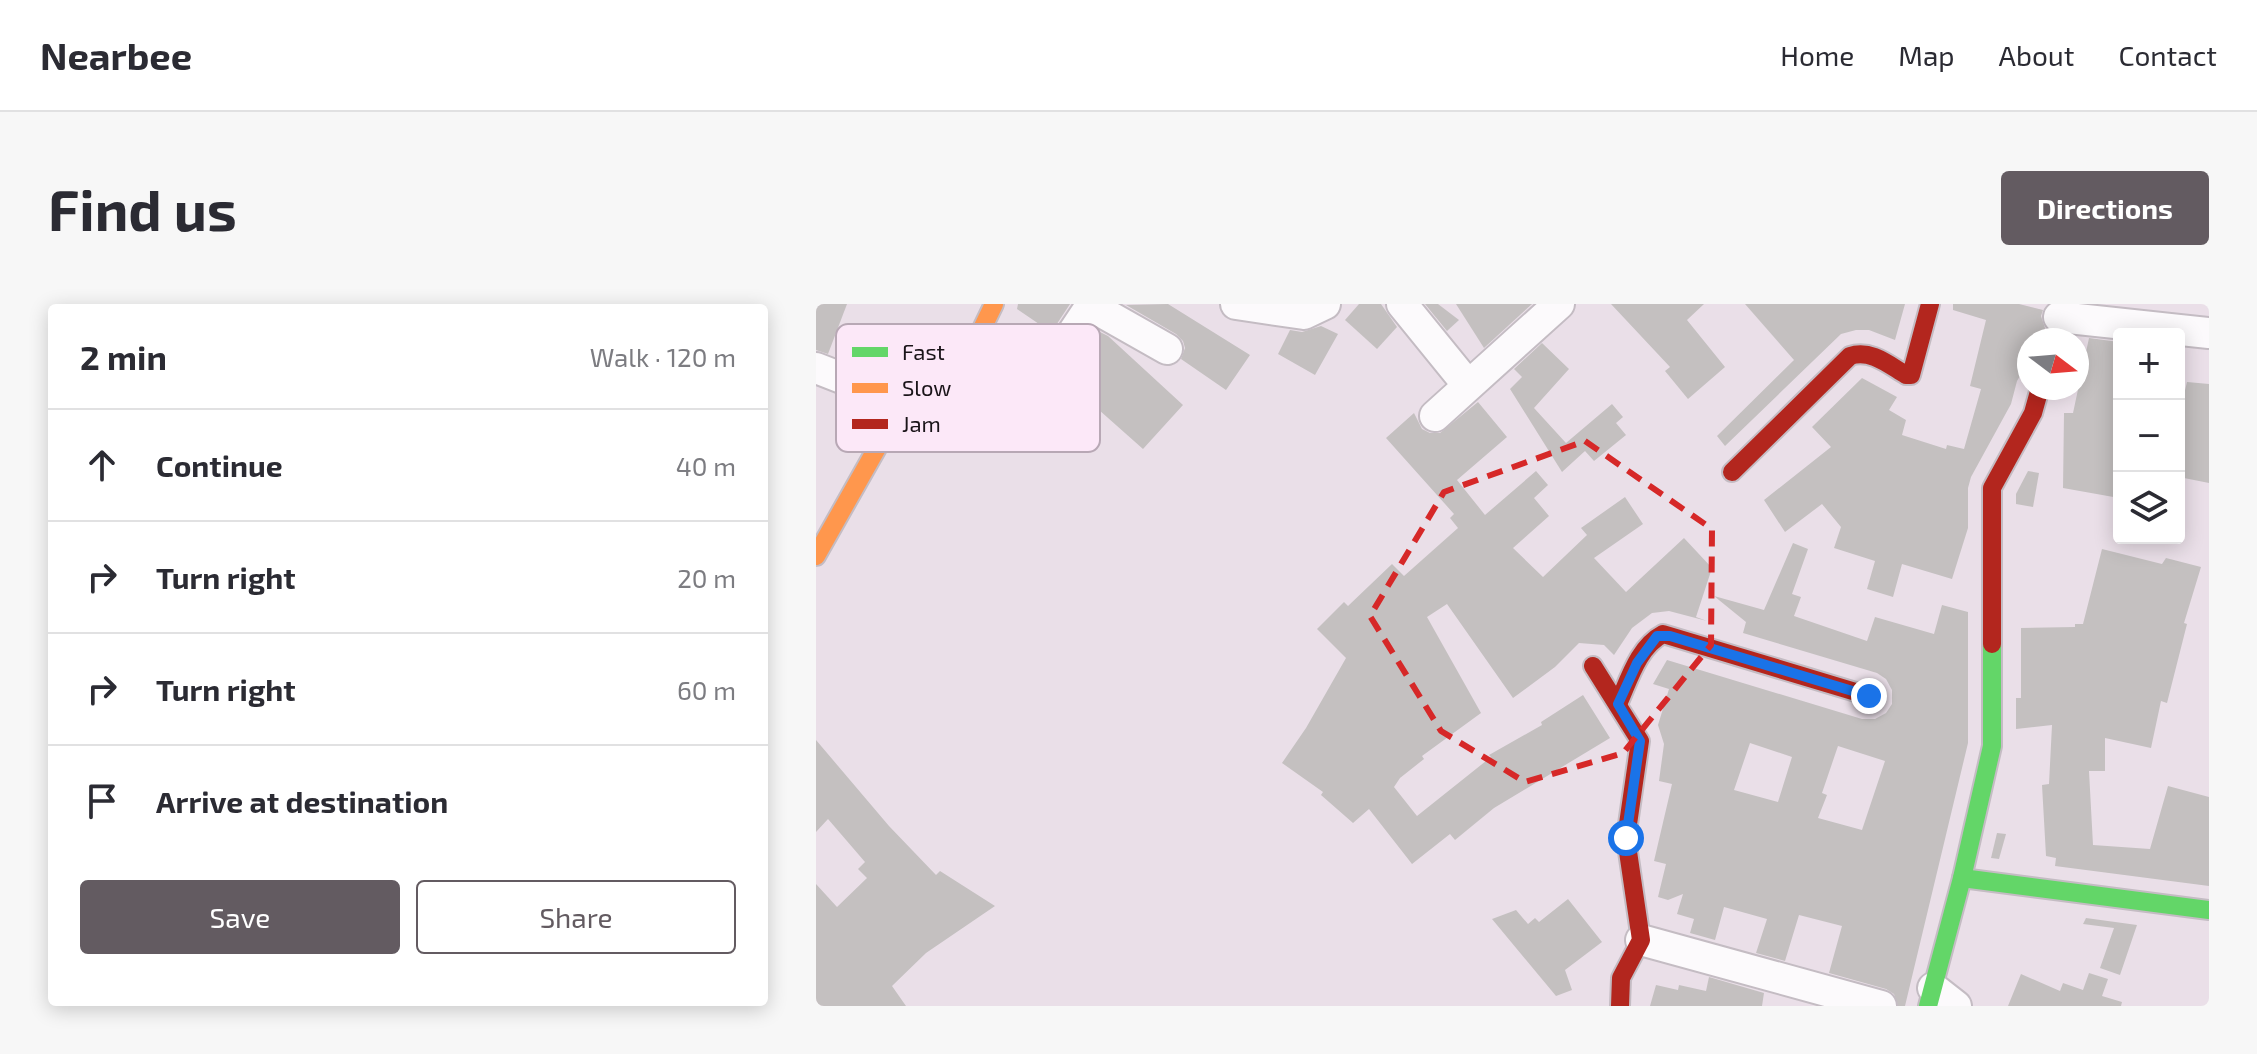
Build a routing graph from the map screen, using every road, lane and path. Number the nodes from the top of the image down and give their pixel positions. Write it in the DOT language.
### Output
graph roads {
  1 [pos="994,304"];
  2 [pos="1236,304"];
  3 [pos="1325,304"];
  4 [pos="1402,304"];
  5 [pos="1559,304"];
  6 [pos="1930,304"];
  7 [pos="1091,305"];
  8 [pos="2057,320"];
  9 [pos="984,324"];
  10 [pos="1078,324"];
  11 [pos="2209,333"];
  12 [pos="1167,349"];
  13 [pos="816,368"];
  14 [pos="836,376"];
  15 [pos="1467,384"];
  16 [pos="2037,400"];
  17 [pos="1435,416"];
  18 [pos="875,452"];
  19 [pos="1732,472"];
  20 [pos="816,556"];
  21 [pos="1593,666"];
  22 [pos="1869,696"];
  23 [pos="1618,704"];
  24 [pos="1962,878"];
  25 [pos="2209,910"];
  26 [pos="1641,940"];
  27 [pos="1939,1000"];
  28 [pos="1620,1006"];
  29 [pos="1881,1006"];
  1 -- 9 [label="street"];
  2 -- 3 [label="street"];
  4 -- 15 [label="street"];
  5 -- 15 [label="street"];
  6 -- 19 [label="street"];
  7 -- 10 [label="street"];
  7 -- 12 [label="street"];
  8 -- 11 [label="street"];
  13 -- 14 [label="street"];
  15 -- 17 [label="street"];
  16 -- 24 [label="street"];
  18 -- 20 [label="street"];
  21 -- 23 [label="street"];
  22 -- 23 [label="street"];
  23 -- 26 [label="street"];
  24 -- 25 [label="street"];
  24 -- 27 [label="street"];
  26 -- 28 [label="street"];
  26 -- 29 [label="street"];
}
